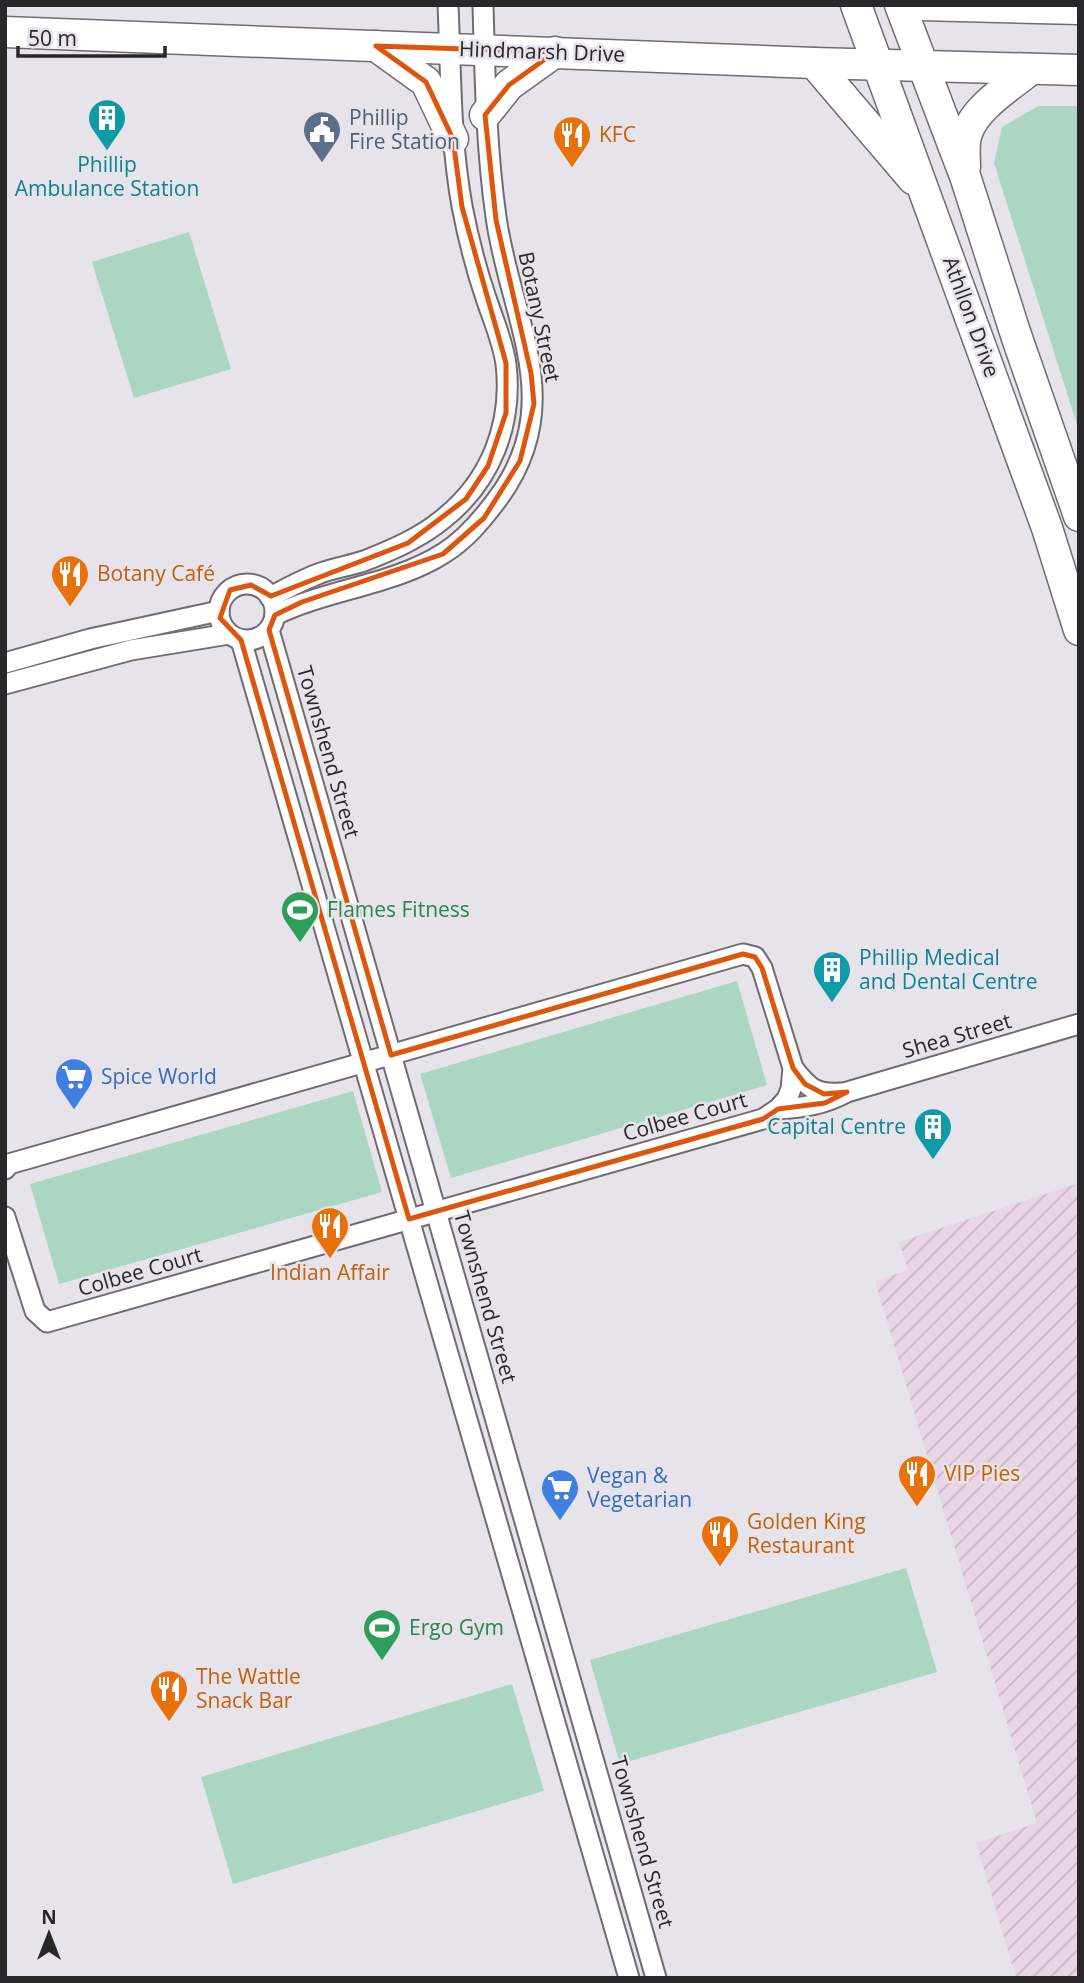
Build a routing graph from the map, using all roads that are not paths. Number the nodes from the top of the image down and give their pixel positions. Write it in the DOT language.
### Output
graph roads {
  1 [pos="448,5"];
  2 [pos="483,5"];
  3 [pos="856,5"];
  4 [pos="900,5"];
  5 [pos="921,5"];
  6 [pos="994,6"];
  7 [pos="1079,9"];
  8 [pos="5,32"];
  9 [pos="376,46"];
  10 [pos="450,48"];
  11 [pos="484,50"];
  12 [pos="555,52"];
  13 [pos="814,63"];
  14 [pos="876,65"];
  15 [pos="922,65"];
  16 [pos="1054,70"];
  17 [pos="485,115"];
  18 [pos="453,139"];
  19 [pos="966,179"];
  20 [pos="925,192"];
  21 [pos="1079,516"];
  22 [pos="219,611"];
  23 [pos="271,614"];
  24 [pos="1079,630"];
  25 [pos="235,637"];
  26 [pos="5,663"];
  27 [pos="5,684"];
  28 [pos="1079,1024"];
  29 [pos="392,1055"];
  30 [pos="363,1063"];
  31 [pos="793,1068"];
  32 [pos="847,1092"];
  33 [pos="778,1110"];
  34 [pos="5,1168"];
  35 [pos="436,1211"];
  36 [pos="5,1217"];
  37 [pos="409,1219"];
  38 [pos="629,1978"];
  39 [pos="656,1978"];
  1 -- 10 [label="street, Botany Street"];
  2 -- 11 [label="street, Botany Street"];
  3 -- 14 [label="main road, Athllon Drive"];
  4 -- 15 [label="main road, Athllon Drive"];
  5 -- 6 [label="main road"];
  6 -- 7 [label="main road"];
  8 -- 9 [label="main road, Hindmarsh Drive"];
  9 -- 10 [label="main road, Hindmarsh Drive"];
  9 -- 18 [label="main road"];
  10 -- 11 [label="main road, Hindmarsh Drive"];
  10 -- 18 [label="street, Botany Street"];
  11 -- 12 [label="main road, Hindmarsh Drive"];
  11 -- 17 [label="street, Botany Street"];
  12 -- 13 [label="main road, Hindmarsh Drive"];
  12 -- 17 [label="main road"];
  13 -- 14 [label="main road, Hindmarsh Drive"];
  13 -- 20 [label="main road"];
  14 -- 15 [label="main road, Hindmarsh Drive"];
  14 -- 20 [label="main road, Athllon Drive"];
  15 -- 16 [label="main road, Hindmarsh Drive"];
  15 -- 19 [label="main road, Athllon Drive"];
  16 -- 19 [label="main road"];
  17 -- 23 [label="street, Botany Street"];
  18 -- 23 [label="street, Botany Street"];
  19 -- 21 [label="main road, Athllon Drive"];
  20 -- 24 [label="main road, Athllon Drive"];
  22 -- 23 [label="street"];
  22 -- 25 [label="street"];
  22 -- 26 [label="street"];
  23 -- 25 [label="street"];
  23 -- 29 [label="street, Townshend Street"];
  25 -- 27 [label="street"];
  25 -- 30 [label="street"];
  28 -- 32 [label="street, Shea Street"];
  29 -- 30 [label="street"];
  29 -- 31 [label="street"];
  29 -- 35 [label="street, Townshend Street"];
  30 -- 34 [label="street"];
  30 -- 37 [label="street"];
  31 -- 32 [label="street, Shea Street"];
  31 -- 33 [label="street, Colbee Court"];
  32 -- 33 [label="street, Shea Street"];
  33 -- 35 [label="street, Colbee Court"];
  35 -- 37 [label="street, Colbee Court"];
  35 -- 39 [label="street, Townshend Street"];
  36 -- 37 [label="street, Colbee Court"];
  37 -- 38 [label="street"];
}
